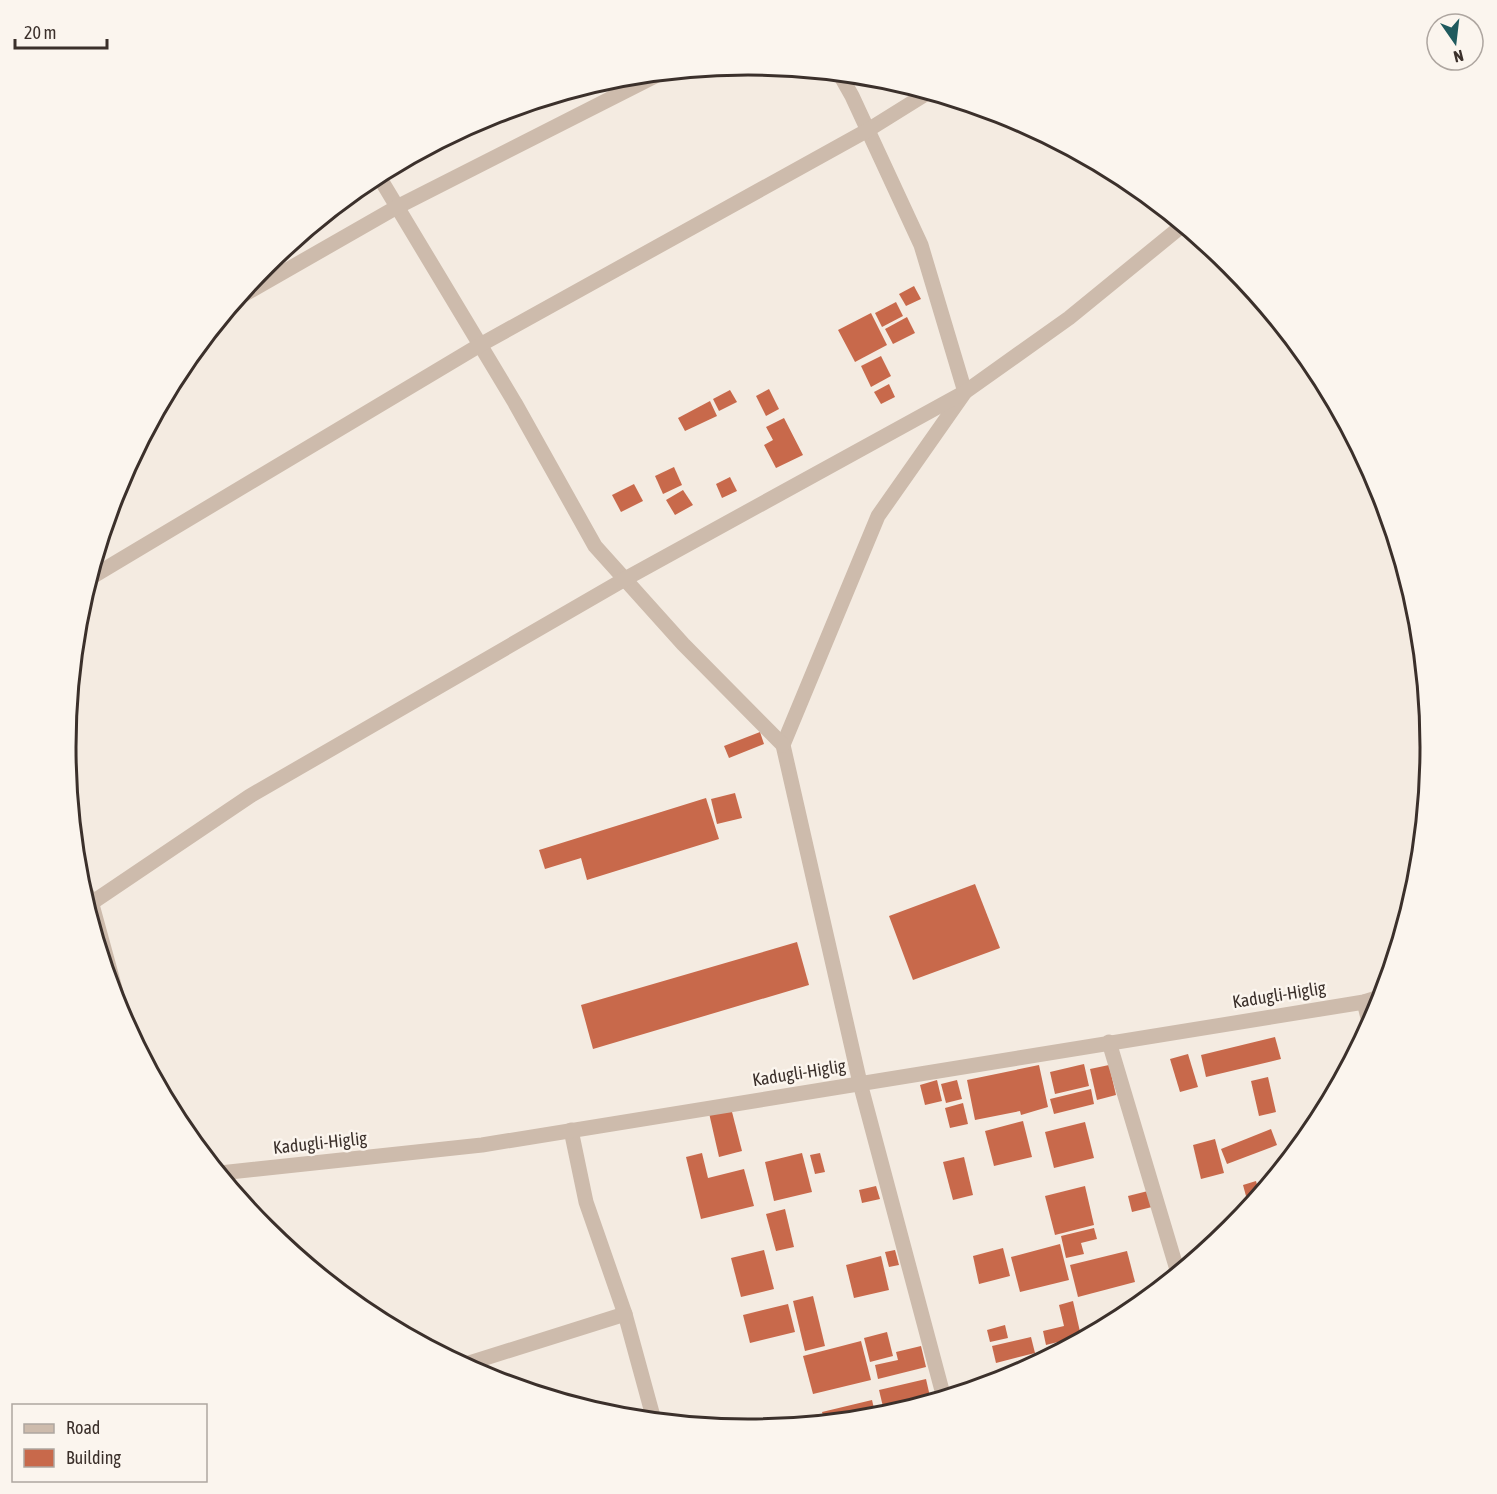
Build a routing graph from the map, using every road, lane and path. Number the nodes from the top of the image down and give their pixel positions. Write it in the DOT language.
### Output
graph roads {
  1 [pos="844,82"];
  2 [pos="638,85"];
  3 [pos="920,98"];
  4 [pos="868,130"];
  5 [pos="383,183"];
  6 [pos="397,207"];
  7 [pos="1177,230"];
  8 [pos="261,285"];
  9 [pos="480,345"];
  10 [pos="965,392"];
  11 [pos="99,573"];
  12 [pos="625,579"];
  13 [pos="783,745"];
  14 [pos="94,900"];
  15 [pos="1371,1000"];
  16 [pos="1364,1002"];
  17 [pos="1366,1010"];
  18 [pos="1109,1042"];
  19 [pos="860,1083"];
  20 [pos="571,1130"];
  21 [pos="228,1172"];
  22 [pos="1176,1265"];
  23 [pos="625,1314"];
  24 [pos="476,1361"];
  25 [pos="942,1390"];
  26 [pos="652,1412"];
  1 -- 4 [label="street"];
  2 -- 6 [label="street"];
  3 -- 4 [label="street"];
  4 -- 9 [label="street"];
  4 -- 10 [label="street"];
  5 -- 6 [label="street"];
  6 -- 8 [label="street"];
  6 -- 9 [label="street"];
  7 -- 10 [label="street"];
  9 -- 11 [label="street"];
  9 -- 12 [label="street"];
  10 -- 12 [label="street"];
  10 -- 13 [label="street"];
  12 -- 13 [label="street"];
  12 -- 14 [label="street"];
  13 -- 19 [label="street"];
  15 -- 16 [label="street, Kadugli-Higlig"];
  16 -- 17 [label="street"];
  16 -- 18 [label="street, Kadugli-Higlig"];
  18 -- 19 [label="street, Kadugli-Higlig"];
  18 -- 22 [label="street"];
  19 -- 20 [label="street, Kadugli-Higlig"];
  19 -- 25 [label="street"];
  20 -- 21 [label="street, Kadugli-Higlig"];
  20 -- 23 [label="street"];
  23 -- 24 [label="street"];
  23 -- 26 [label="street"];
}
